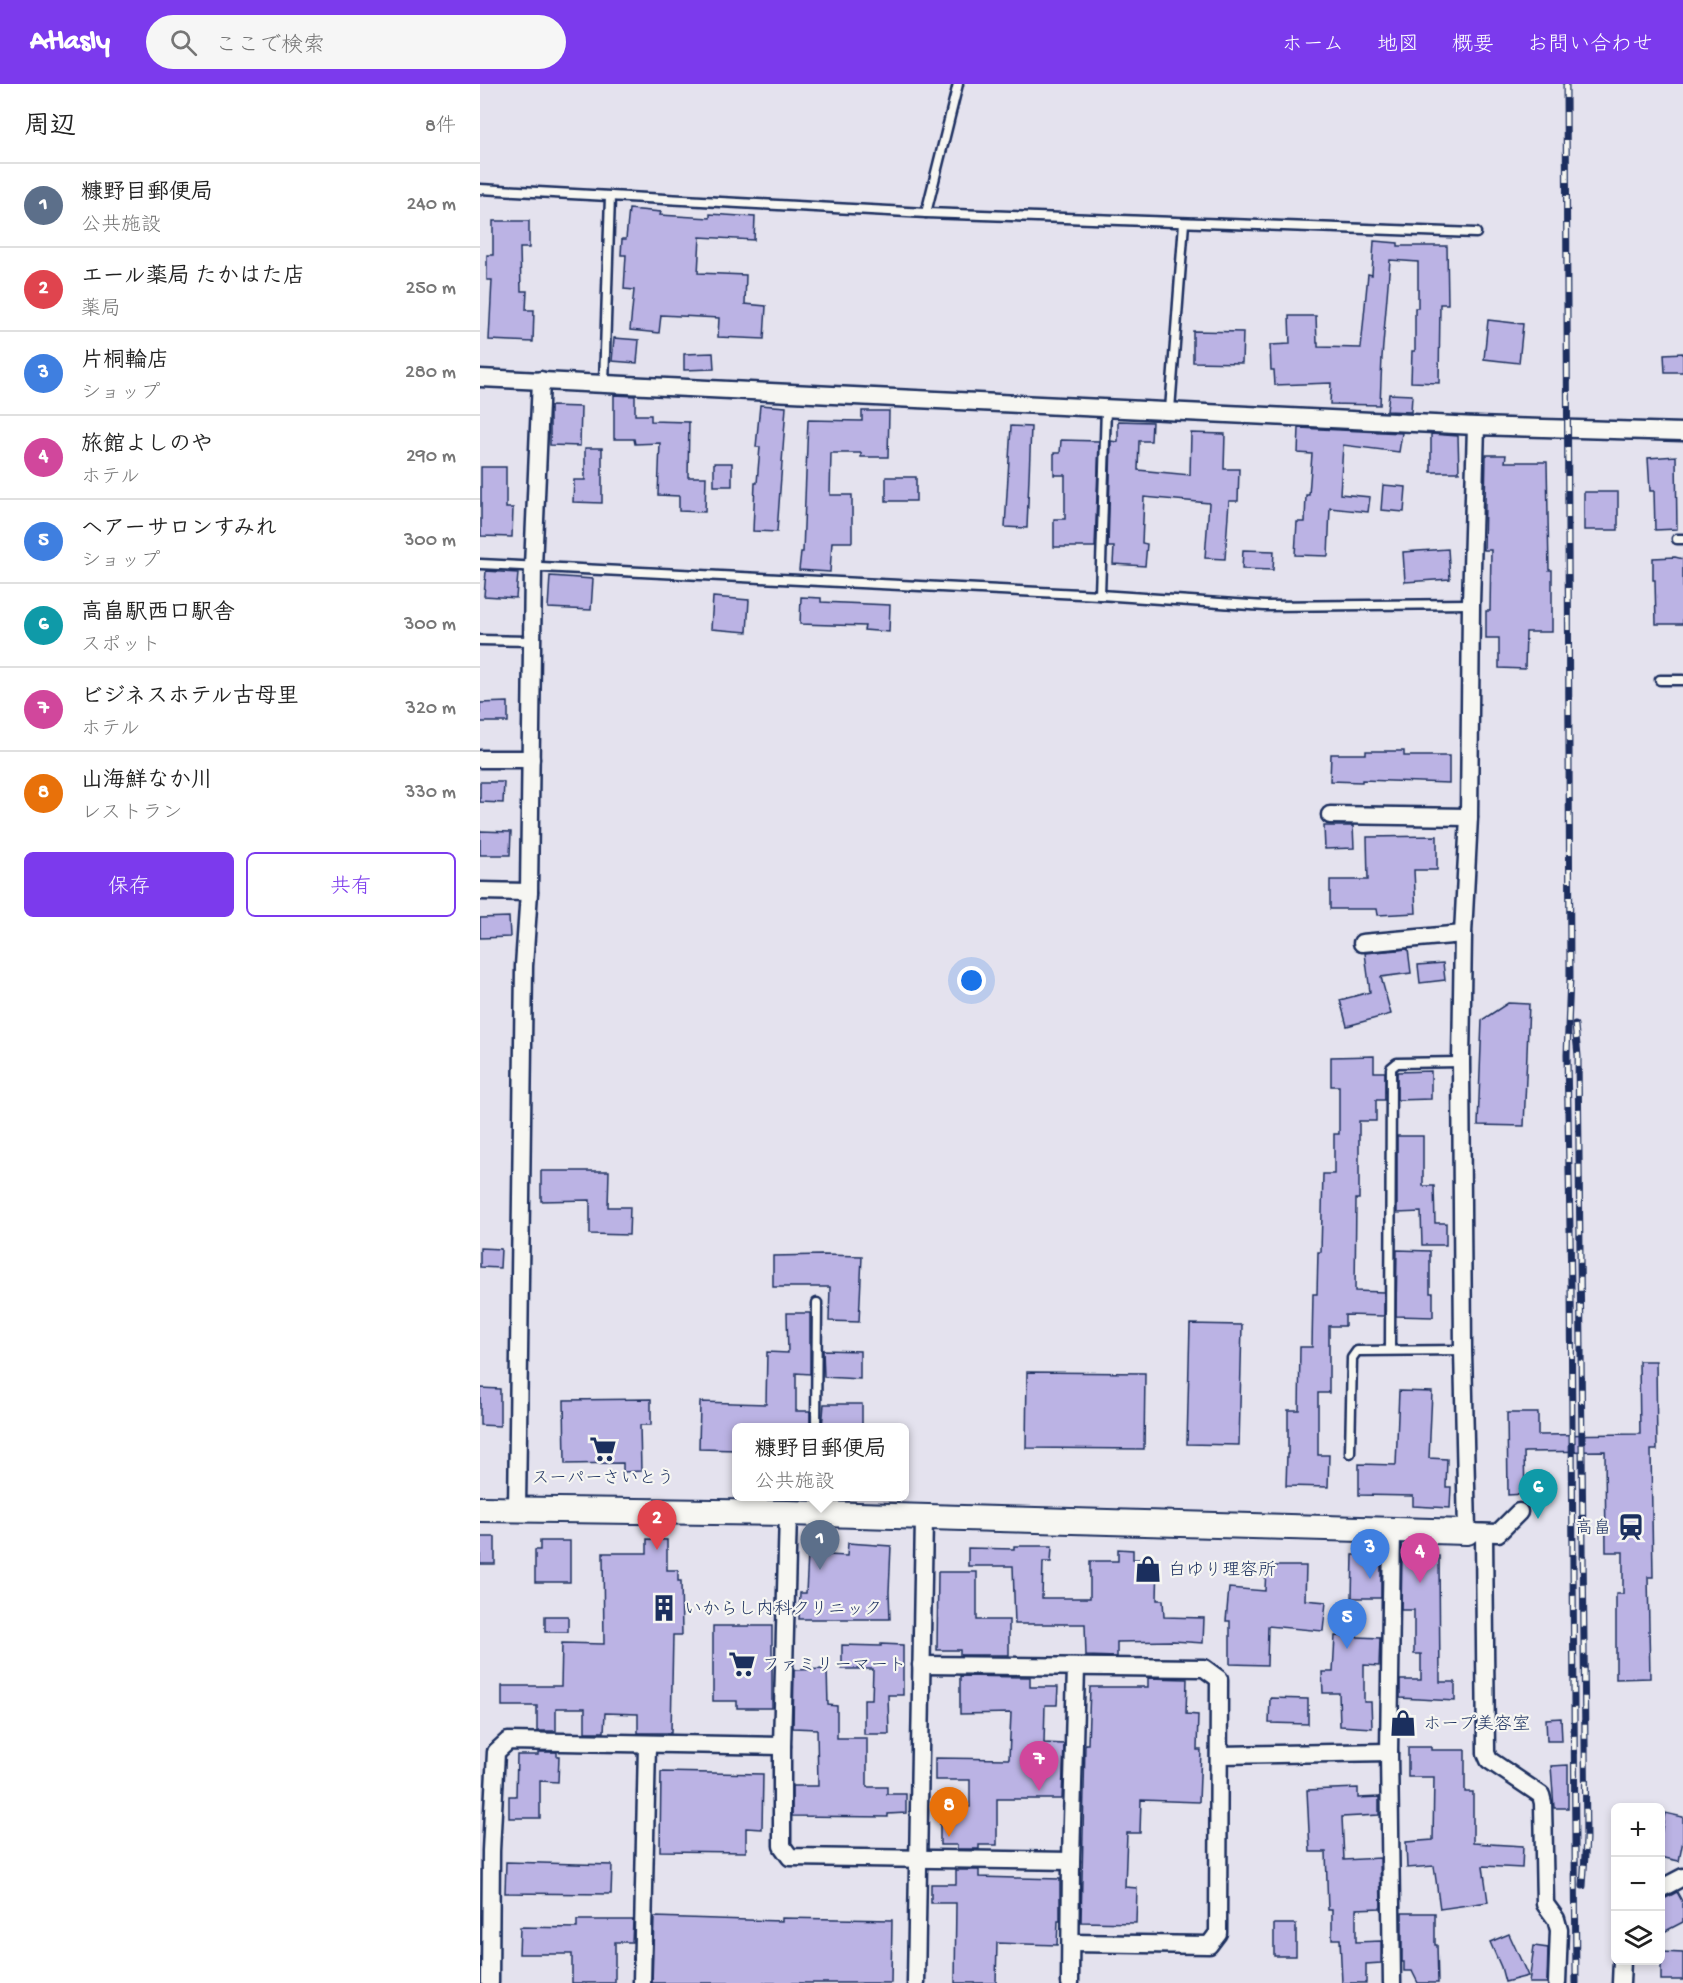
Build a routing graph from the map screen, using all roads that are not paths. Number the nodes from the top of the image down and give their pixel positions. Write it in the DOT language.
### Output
graph roads {
  1 [pos="958,84"];
  2 [pos="480,189"];
  3 [pos="610,196"];
  4 [pos="926,213"];
  5 [pos="1184,223"];
  6 [pos="1476,232"];
  7 [pos="480,378"];
  8 [pos="541,380"];
  9 [pos="604,384"];
  10 [pos="1106,407"];
  11 [pos="1170,410"];
  12 [pos="1476,426"];
  13 [pos="1683,432"];
  14 [pos="480,564"];
  15 [pos="533,567"];
  16 [pos="1100,595"];
  17 [pos="1471,604"];
  18 [pos="480,639"];
  19 [pos="532,641"];
  20 [pos="1660,680"];
  21 [pos="1683,680"];
  22 [pos="480,759"];
  23 [pos="531,759"];
  24 [pos="1330,815"];
  25 [pos="1469,817"];
  26 [pos="480,891"];
  27 [pos="529,892"];
  28 [pos="1463,934"];
  29 [pos="1362,943"];
  30 [pos="1461,1062"];
  31 [pos="818,1303"];
  32 [pos="1390,1350"];
  33 [pos="1463,1350"];
  34 [pos="816,1423"];
  35 [pos="1350,1453"];
  36 [pos="480,1509"];
  37 [pos="517,1509"];
  38 [pos="1519,1512"];
  39 [pos="788,1513"];
  40 [pos="924,1518"];
  41 [pos="1392,1531"];
  42 [pos="1475,1533"];
  43 [pos="921,1665"];
  44 [pos="1076,1667"];
  45 [pos="647,1744"];
  46 [pos="782,1746"];
  47 [pos="1389,1752"];
  48 [pos="1220,1755"];
  49 [pos="486,1851"];
  50 [pos="919,1858"];
  51 [pos="1071,1861"];
  52 [pos="1683,1877"];
  53 [pos="1665,1886"];
  54 [pos="1071,1943"];
  55 [pos="1622,1965"];
  56 [pos="490,1983"];
  57 [pos="642,1983"];
  58 [pos="916,1983"];
  59 [pos="1070,1983"];
  60 [pos="1392,1983"];
  61 [pos="1557,1983"];
  62 [pos="1621,1983"];
  1 -- 4 [label="lane"];
  2 -- 3 [label="lane"];
  3 -- 4 [label="lane"];
  3 -- 9 [label="lane"];
  4 -- 5 [label="lane"];
  5 -- 6 [label="lane"];
  5 -- 11 [label="lane"];
  7 -- 8 [label="street"];
  8 -- 9 [label="street"];
  8 -- 15 [label="street"];
  9 -- 10 [label="street"];
  10 -- 11 [label="street"];
  10 -- 16 [label="lane"];
  11 -- 12 [label="street"];
  12 -- 13 [label="street"];
  12 -- 17 [label="street"];
  14 -- 15 [label="lane"];
  15 -- 16 [label="lane"];
  15 -- 19 [label="street"];
  16 -- 17 [label="lane"];
  17 -- 25 [label="street"];
  18 -- 19 [label="lane"];
  19 -- 23 [label="street"];
  20 -- 21 [label="lane"];
  22 -- 23 [label="street"];
  23 -- 27 [label="street"];
  24 -- 25 [label="street"];
  25 -- 28 [label="street"];
  26 -- 27 [label="street"];
  27 -- 37 [label="street"];
  28 -- 29 [label="street"];
  28 -- 30 [label="street"];
  30 -- 32 [label="lane"];
  30 -- 33 [label="street"];
  31 -- 34 [label="lane"];
  32 -- 33 [label="lane"];
  32 -- 35 [label="lane"];
  33 -- 42 [label="street"];
  36 -- 37 [label="street"];
  37 -- 39 [label="street"];
  38 -- 42 [label="street"];
  39 -- 40 [label="street"];
  39 -- 46 [label="street"];
  40 -- 41 [label="street"];
  40 -- 43 [label="street"];
  41 -- 42 [label="street"];
  41 -- 47 [label="street"];
  42 -- 61 [label="street"];
  43 -- 44 [label="street"];
  43 -- 50 [label="street"];
  44 -- 48 [label="street"];
  44 -- 51 [label="street"];
  45 -- 46 [label="street"];
  45 -- 49 [label="street"];
  45 -- 57 [label="street"];
  46 -- 50 [label="street"];
  47 -- 48 [label="street"];
  47 -- 60 [label="street"];
  48 -- 54 [label="street"];
  49 -- 56 [label="street"];
  50 -- 51 [label="street"];
  50 -- 58 [label="street"];
  51 -- 54 [label="street"];
  52 -- 53 [label="street"];
  54 -- 59 [label="street"];
  55 -- 62 [label="street"];
}
